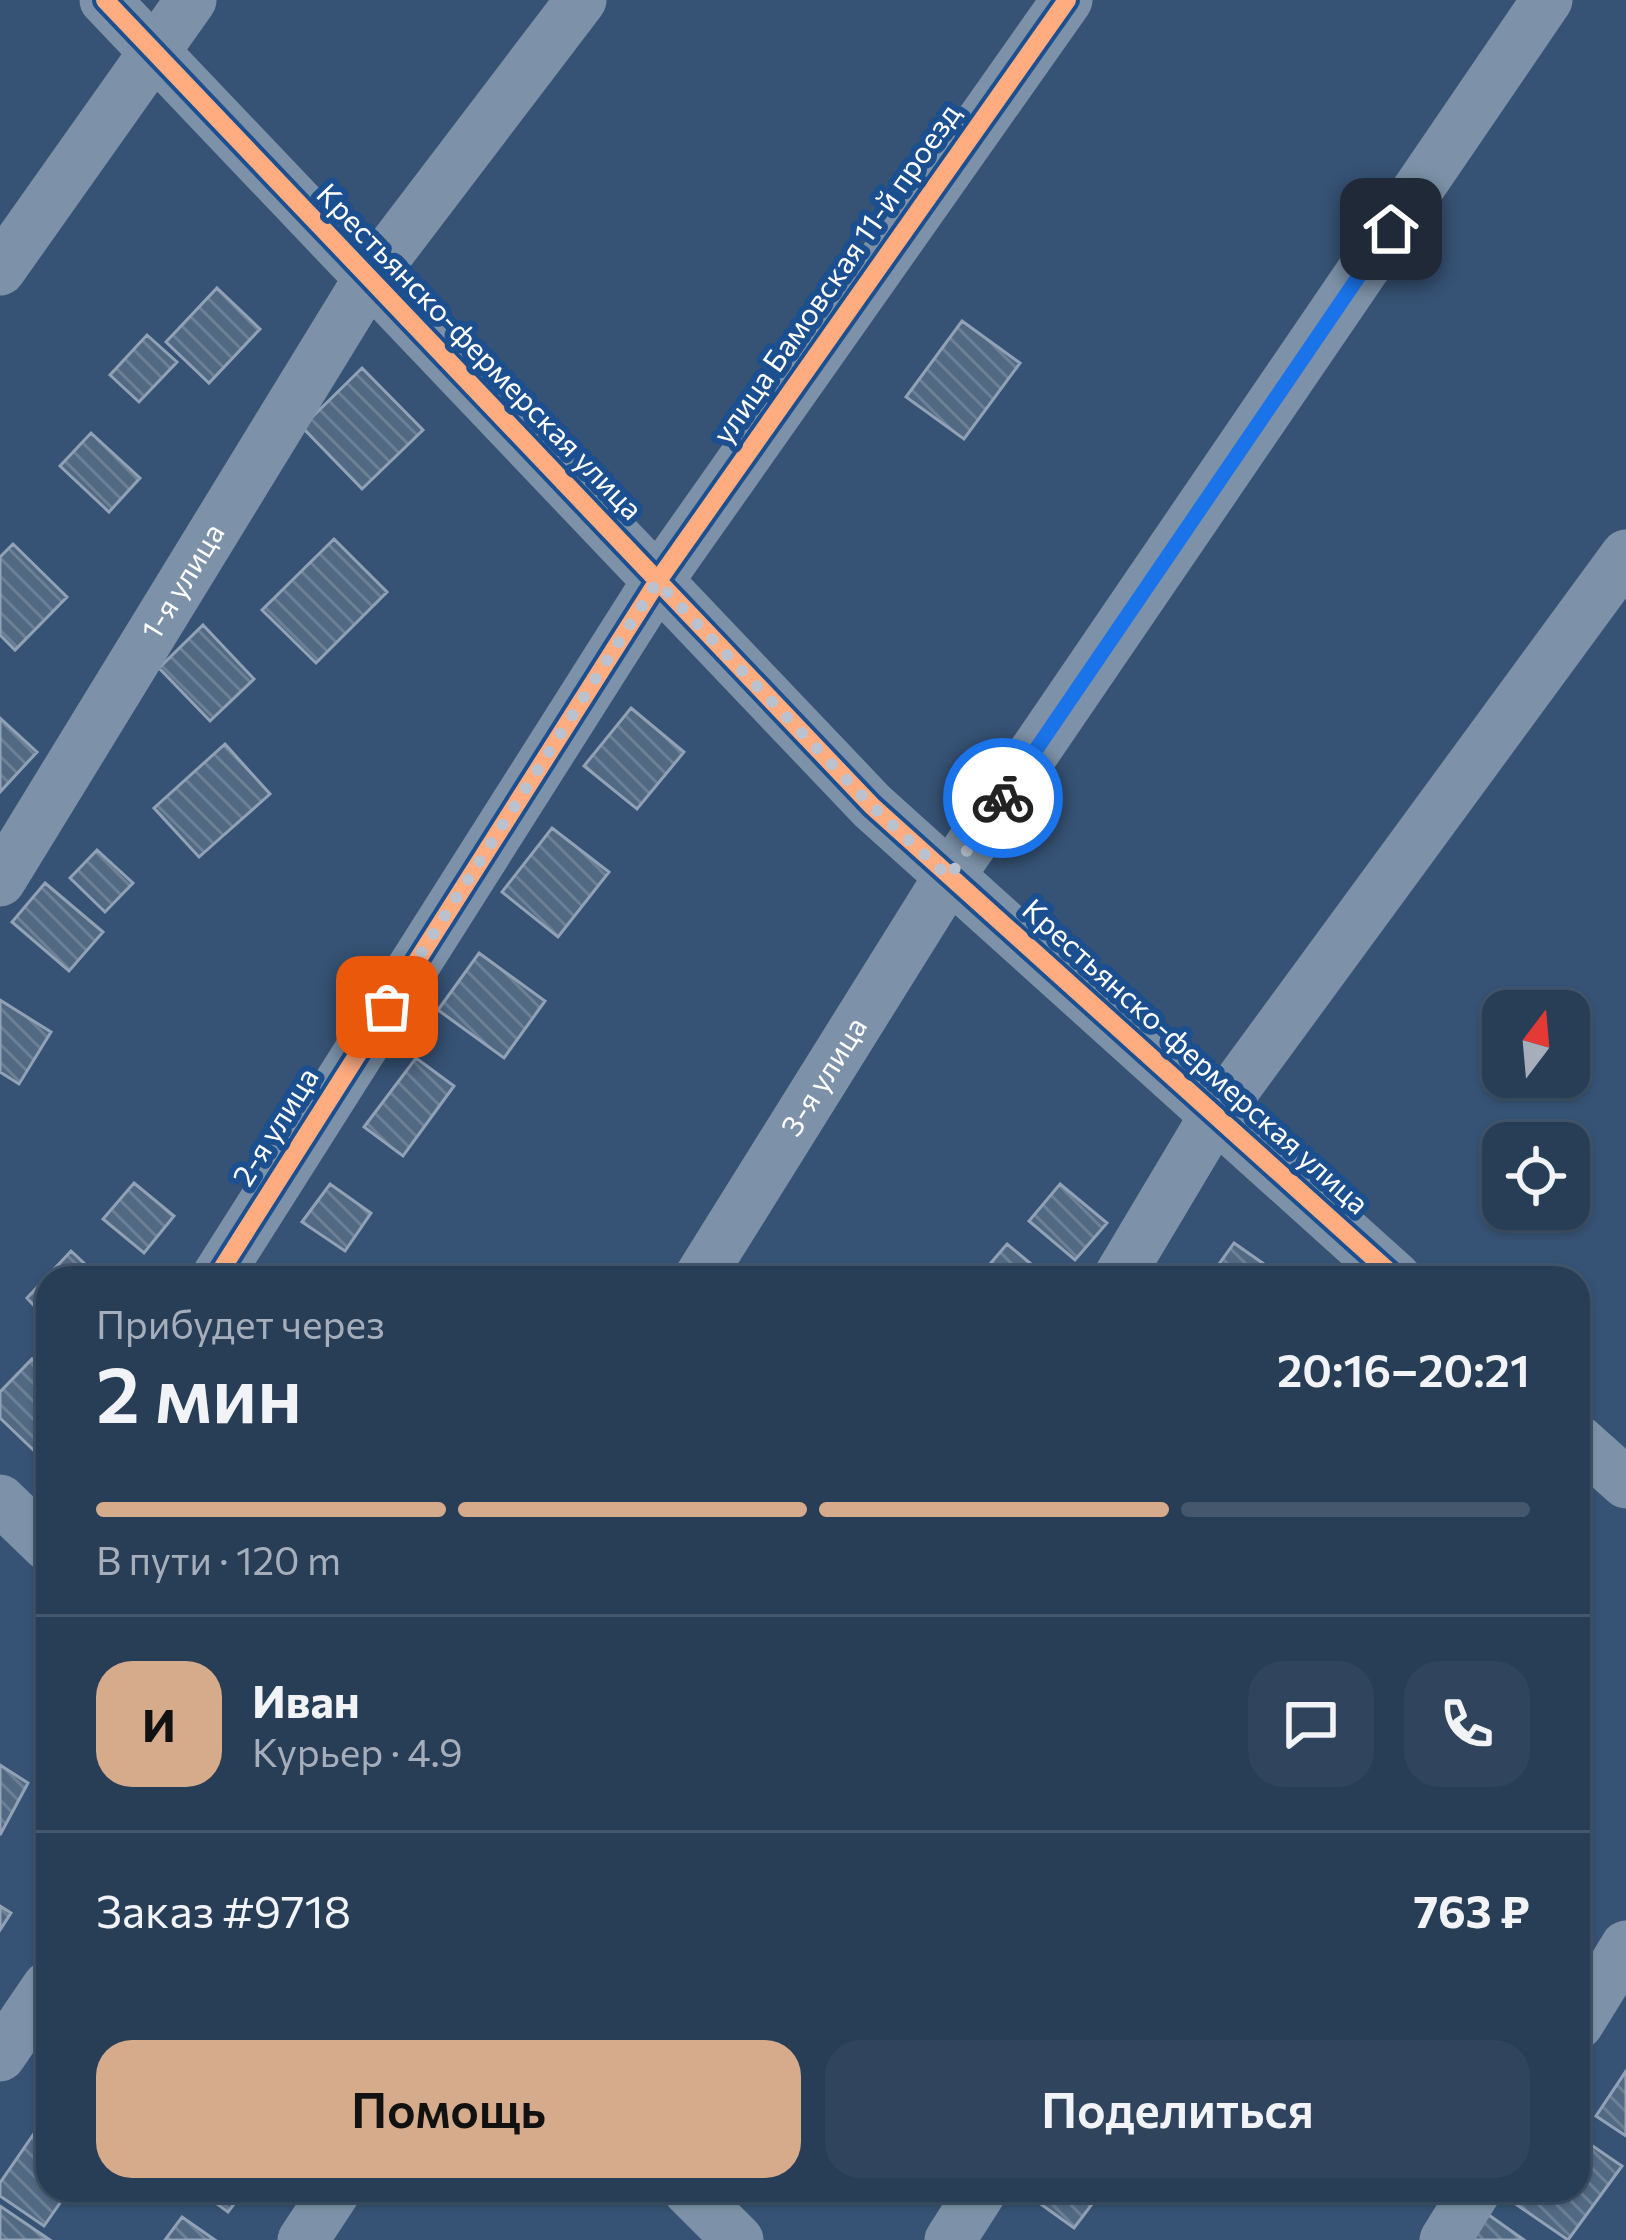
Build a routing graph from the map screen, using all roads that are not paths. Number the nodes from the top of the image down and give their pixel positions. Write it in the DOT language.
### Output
graph roads {
  1 [pos="105,0"];
  2 [pos="190,0"];
  3 [pos="581,0"];
  4 [pos="1067,0"];
  5 [pos="1547,0"];
  6 [pos="154,52"];
  7 [pos="0,269"];
  8 [pos="368,280"];
  9 [pos="1626,555"];
  10 [pos="657,582"];
  11 [pos="949,877"];
  12 [pos="0,881"];
  13 [pos="1214,1117"];
  14 [pos="224,1266"];
  15 [pos="707,1266"];
  16 [pos="1125,1266"];
  17 [pos="1382,1266"];
  18 [pos="1590,1451"];
  19 [pos="1626,1483"];
  20 [pos="0,1500"];
  21 [pos="36,1533"];
  22 [pos="1626,1946"];
  23 [pos="36,2004"];
  24 [pos="1590,2004"];
  25 [pos="0,2056"];
  26 [pos="328,2202"];
  27 [pos="700,2202"];
  28 [pos="974,2202"];
  29 [pos="1469,2202"];
  30 [pos="303,2240"];
  31 [pos="738,2240"];
  32 [pos="950,2240"];
  33 [pos="1445,2240"];
  1 -- 6 [label="street, Крестьянско-фермерская улица"];
  2 -- 6 [label="street"];
  3 -- 8 [label="street, 1-я улица"];
  4 -- 10 [label="street, улица Бамовская 11-й проезд"];
  5 -- 11 [label="street, 3-я улица"];
  6 -- 7 [label="street"];
  6 -- 8 [label="street, Крестьянско-фермерская улица"];
  8 -- 10 [label="street, Крестьянско-фермерская улица"];
  8 -- 12 [label="street, 1-я улица"];
  9 -- 13 [label="street"];
  10 -- 11 [label="street, Крестьянско-фермерская улица"];
  10 -- 14 [label="street, 2-я улица"];
  11 -- 13 [label="street, Крестьянско-фермерская улица"];
  11 -- 15 [label="street, 3-я улица"];
  13 -- 16 [label="street"];
  13 -- 17 [label="street, Крестьянско-фермерская улица"];
  18 -- 19 [label="street"];
  20 -- 21 [label="street"];
  22 -- 24 [label="street"];
  23 -- 25 [label="street"];
  26 -- 30 [label="street"];
  27 -- 31 [label="street"];
  28 -- 32 [label="street"];
  29 -- 33 [label="street"];
}
